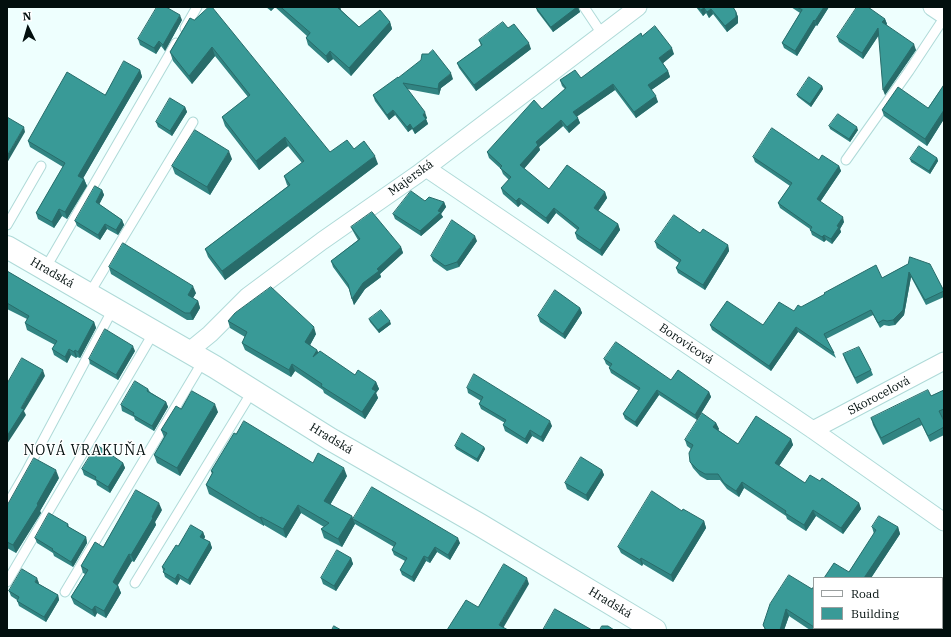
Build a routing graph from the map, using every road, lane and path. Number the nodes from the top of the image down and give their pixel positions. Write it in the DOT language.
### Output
graph roads {
  1 [pos="197,7"];
  2 [pos="584,7"];
  3 [pos="638,7"];
  4 [pos="932,7"];
  5 [pos="944,17"];
  6 [pos="602,34"];
  7 [pos="193,122"];
  8 [pos="846,160"];
  9 [pos="41,166"];
  10 [pos="426,168"];
  11 [pos="7,225"];
  12 [pos="7,247"];
  13 [pos="45,269"];
  14 [pos="88,294"];
  15 [pos="113,309"];
  16 [pos="154,332"];
  17 [pos="195,356"];
  18 [pos="944,361"];
  19 [pos="252,390"];
  20 [pos="813,430"];
  21 [pos="7,505"];
  22 [pos="944,522"];
  23 [pos="7,582"];
  24 [pos="135,583"];
  25 [pos="65,592"];
  26 [pos="655,630"];
  1 -- 13 [label="lane"];
  2 -- 6 [label="lane"];
  3 -- 6 [label="street, Majerská"];
  4 -- 5 [label="street"];
  5 -- 8 [label="lane"];
  6 -- 10 [label="street, Majerská"];
  7 -- 14 [label="lane"];
  9 -- 11 [label="lane"];
  10 -- 17 [label="street, Majerská"];
  10 -- 20 [label="street, Borovicová"];
  12 -- 13 [label="main road, Hradská"];
  13 -- 14 [label="main road, Hradská"];
  14 -- 15 [label="main road, Hradská"];
  15 -- 16 [label="main road, Hradská"];
  15 -- 21 [label="lane"];
  16 -- 17 [label="main road, Hradská"];
  16 -- 23 [label="lane"];
  17 -- 19 [label="main road, Hradská"];
  17 -- 25 [label="lane"];
  18 -- 20 [label="street, Skorocelová"];
  19 -- 24 [label="lane"];
  19 -- 26 [label="main road, Hradská"];
  20 -- 22 [label="street, Borovicová"];
}
